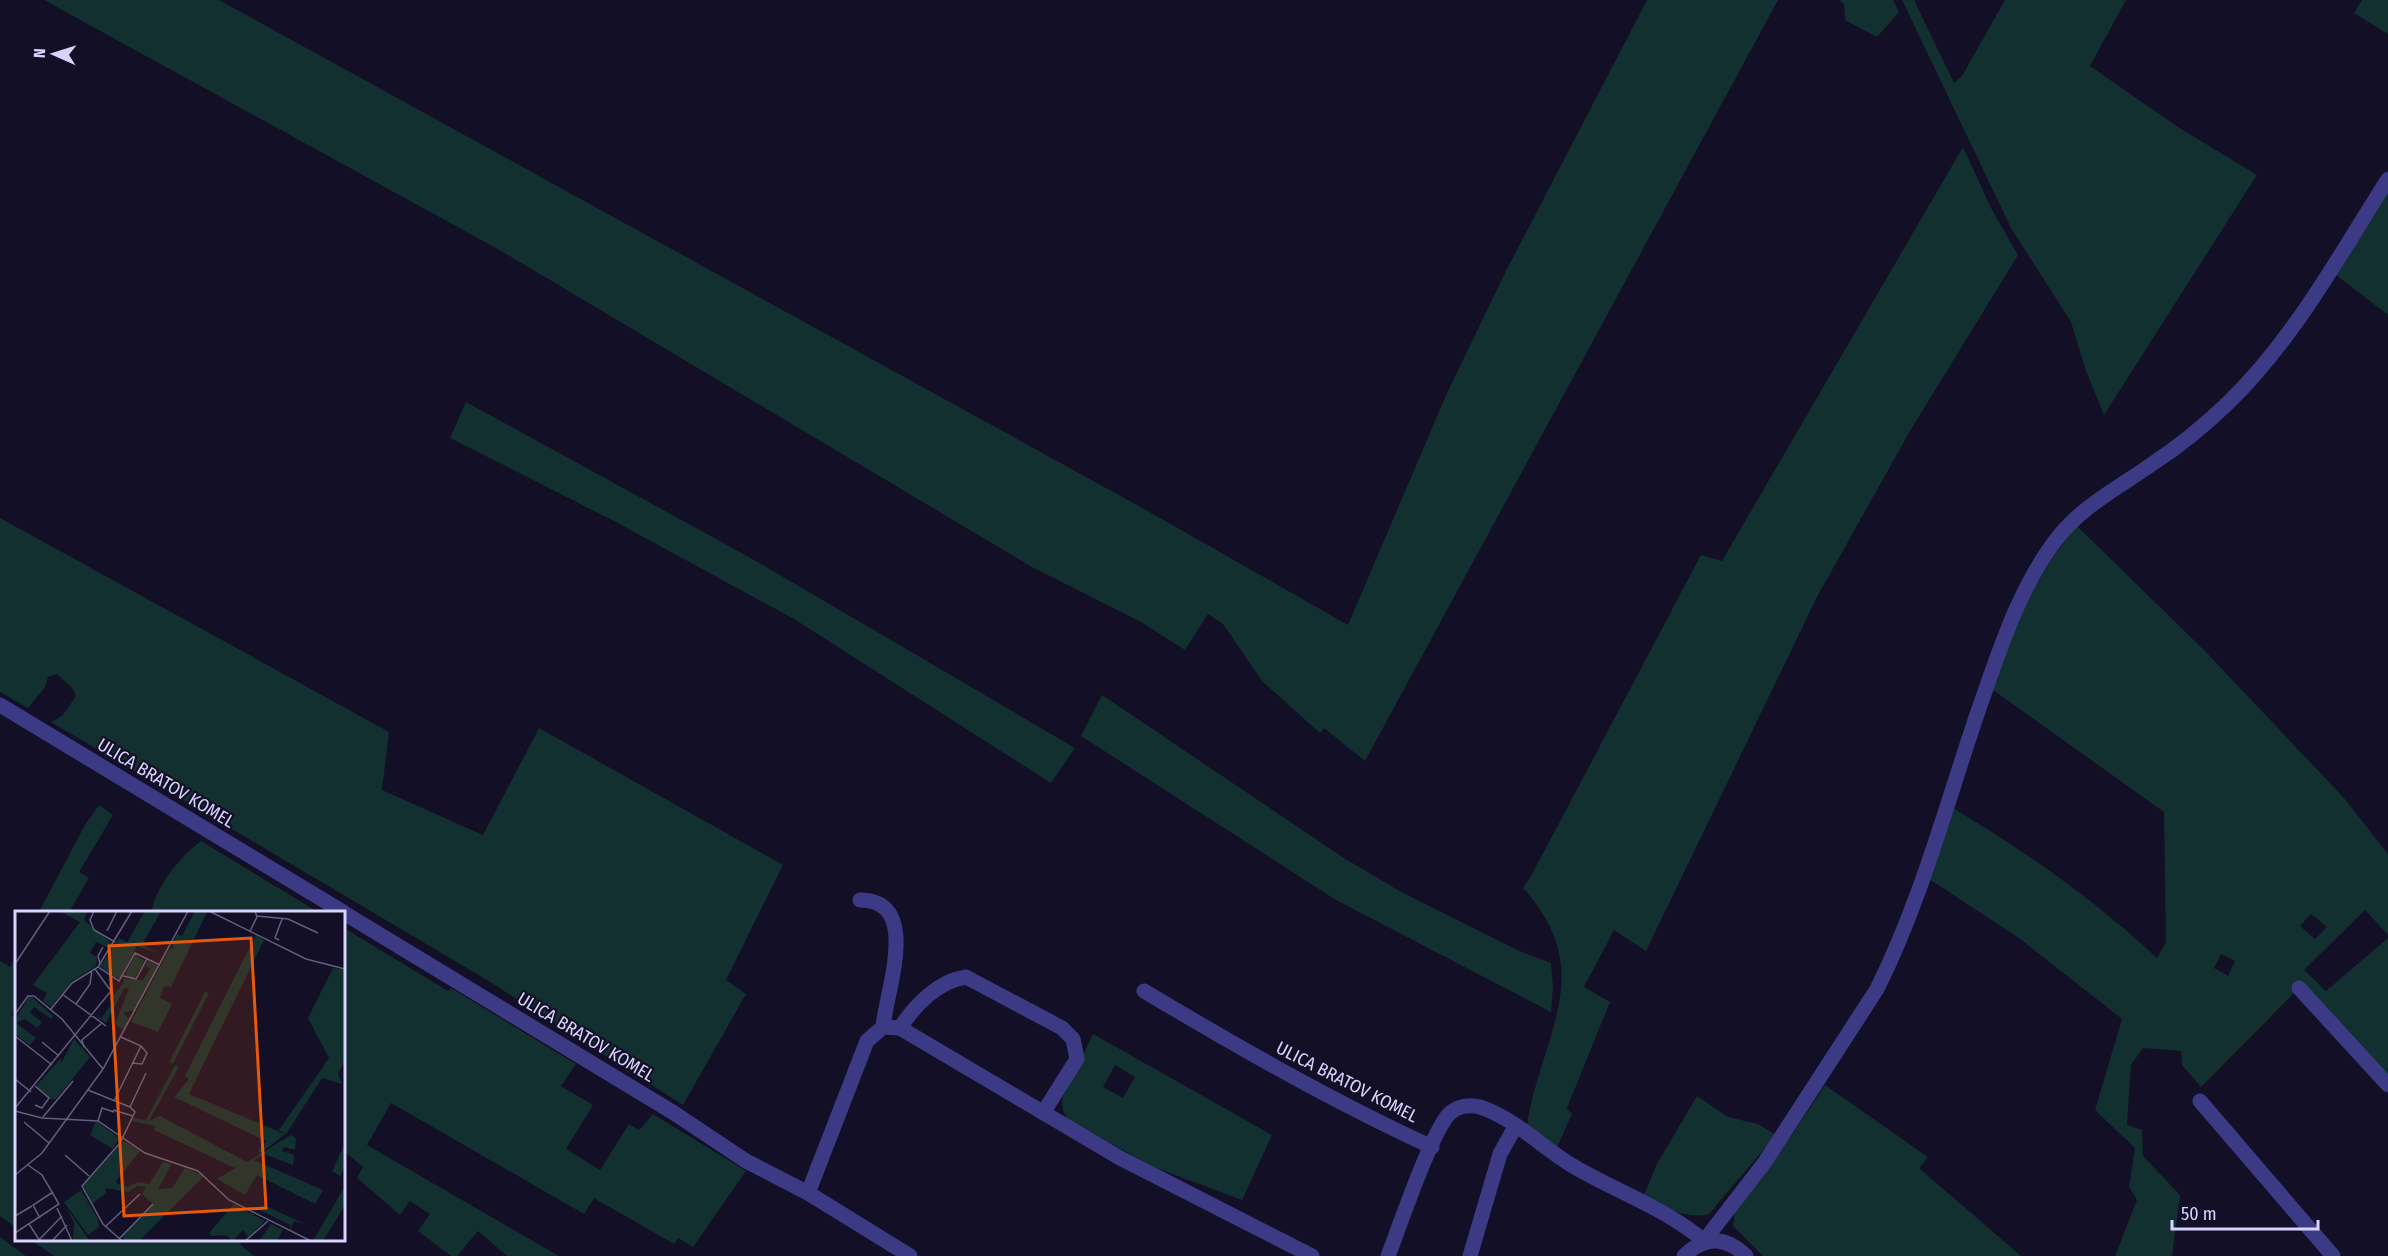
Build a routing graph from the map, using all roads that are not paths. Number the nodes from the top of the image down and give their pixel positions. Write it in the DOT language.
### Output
graph roads {
  1 [pos="2388,179"];
  2 [pos="0,705"];
  3 [pos="860,900"];
  4 [pos="340,911"];
  5 [pos="345,914"];
  6 [pos="2299,988"];
  7 [pos="1144,991"];
  8 [pos="883,1027"];
  9 [pos="900,1028"];
  10 [pos="2388,1086"];
  11 [pos="2200,1101"];
  12 [pos="1043,1113"];
  13 [pos="1515,1127"];
  14 [pos="1431,1147"];
  15 [pos="808,1193"];
  16 [pos="1704,1241"];
  17 [pos="910,1256"];
  18 [pos="1312,1256"];
  19 [pos="1388,1256"];
  20 [pos="1470,1256"];
  21 [pos="1684,1256"];
  22 [pos="1746,1256"];
  23 [pos="2333,1256"];
  1 -- 16 [label="street"];
  2 -- 4 [label="street, ULICA BRATOV KOMEL"];
  3 -- 8 [label="street"];
  5 -- 15 [label="street, ULICA BRATOV KOMEL"];
  6 -- 10 [label="street"];
  7 -- 14 [label="street, ULICA BRATOV KOMEL"];
  8 -- 9 [label="street"];
  8 -- 15 [label="street"];
  9 -- 12 [label="street"];
  9 -- 12 [label="street"];
  11 -- 23 [label="street"];
  12 -- 18 [label="street"];
  13 -- 14 [label="street"];
  13 -- 16 [label="street"];
  13 -- 20 [label="street"];
  14 -- 19 [label="street"];
  15 -- 17 [label="street, ULICA BRATOV KOMEL"];
  16 -- 21 [label="street"];
  16 -- 22 [label="street"];
}
